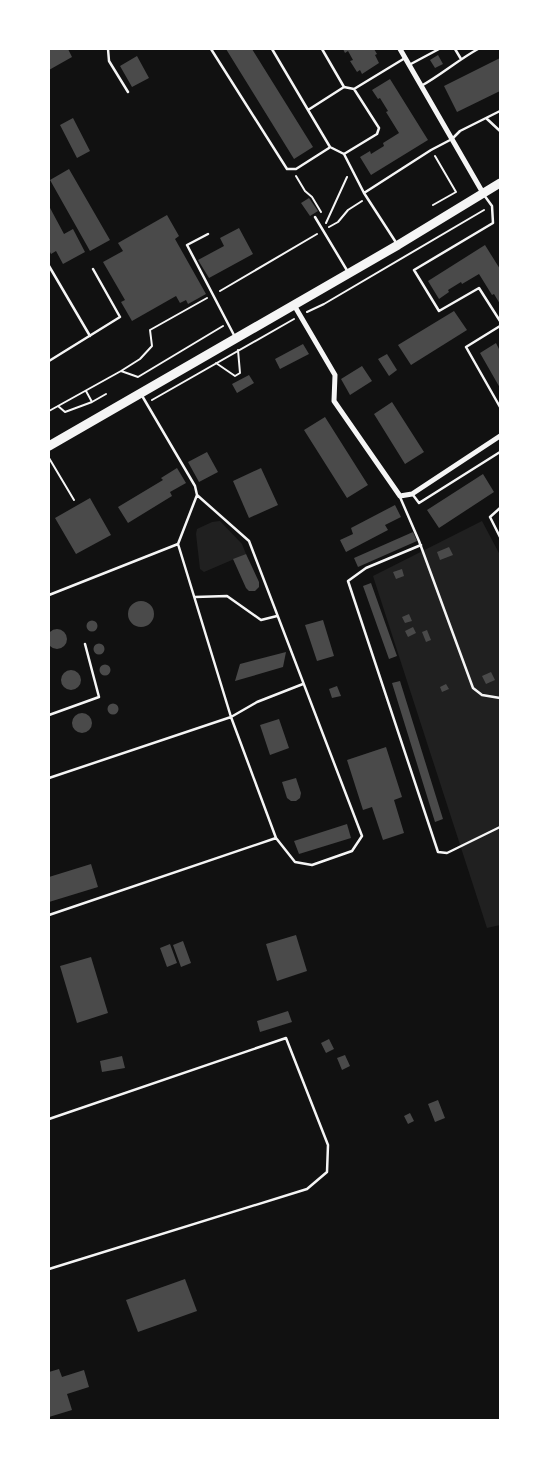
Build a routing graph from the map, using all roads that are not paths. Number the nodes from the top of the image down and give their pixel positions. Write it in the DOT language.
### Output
graph roads {
  1 [pos="108,49"];
  2 [pos="210,49"];
  3 [pos="272,49"];
  4 [pos="322,49"];
  5 [pos="400,49"];
  6 [pos="438,49"];
  7 [pos="455,49"];
  8 [pos="478,49"];
  9 [pos="404,58"];
  10 [pos="461,58"];
  11 [pos="409,65"];
  12 [pos="421,86"];
  13 [pos="344,87"];
  14 [pos="354,89"];
  15 [pos="128,92"];
  16 [pos="308,110"];
  17 [pos="500,111"];
  18 [pos="486,118"];
  19 [pos="500,131"];
  20 [pos="452,139"];
  21 [pos="330,148"];
  22 [pos="344,154"];
  23 [pos="500,184"];
  24 [pos="364,193"];
  25 [pos="483,193"];
  26 [pos="315,217"];
  27 [pos="208,234"];
  28 [pos="398,245"];
  29 [pos="49,266"];
  30 [pos="93,269"];
  31 [pos="349,273"];
  32 [pos="294,305"];
  33 [pos="500,321"];
  34 [pos="500,326"];
  35 [pos="90,336"];
  36 [pos="236,338"];
  37 [pos="49,361"];
  38 [pos="140,393"];
  39 [pos="500,406"];
  40 [pos="500,436"];
  41 [pos="49,445"];
  42 [pos="500,452"];
  43 [pos="412,494"];
  44 [pos="197,495"];
  45 [pos="400,496"];
  46 [pos="500,508"];
  47 [pos="500,537"];
  48 [pos="178,544"];
  49 [pos="421,545"];
  50 [pos="49,595"];
  51 [pos="195,597"];
  52 [pos="277,616"];
  53 [pos="85,644"];
  54 [pos="303,684"];
  55 [pos="500,698"];
  56 [pos="49,715"];
  57 [pos="231,716"];
  58 [pos="49,778"];
  59 [pos="500,827"];
  60 [pos="276,838"];
  61 [pos="49,915"];
  62 [pos="49,1118"];
  63 [pos="49,1269"];
  1 -- 15 [label="lane"];
  2 -- 21 [label="lane"];
  3 -- 16 [label="lane"];
  4 -- 13 [label="lane"];
  5 -- 9 [label="street"];
  6 -- 11 [label="lane"];
  7 -- 10 [label="lane"];
  8 -- 10 [label="lane"];
  9 -- 11 [label="street"];
  9 -- 14 [label="lane"];
  10 -- 12 [label="lane"];
  11 -- 12 [label="street"];
  12 -- 20 [label="street"];
  13 -- 14 [label="lane"];
  13 -- 16 [label="lane"];
  14 -- 22 [label="lane"];
  16 -- 21 [label="lane"];
  17 -- 18 [label="lane"];
  18 -- 19 [label="lane"];
  18 -- 20 [label="lane"];
  20 -- 24 [label="lane"];
  20 -- 25 [label="street"];
  21 -- 22 [label="lane"];
  22 -- 24 [label="lane"];
  23 -- 25 [label="main road"];
  24 -- 28 [label="lane"];
  25 -- 28 [label="main road"];
  25 -- 33 [label="lane"];
  26 -- 31 [label="lane"];
  27 -- 36 [label="lane"];
  28 -- 31 [label="main road"];
  29 -- 35 [label="lane"];
  30 -- 35 [label="lane"];
  31 -- 32 [label="main road"];
  32 -- 36 [label="main road"];
  32 -- 45 [label="street"];
  34 -- 39 [label="lane"];
  35 -- 37 [label="lane"];
  36 -- 38 [label="main road"];
  38 -- 41 [label="main road"];
  38 -- 44 [label="lane"];
  40 -- 43 [label="street"];
  42 -- 43 [label="lane"];
  43 -- 45 [label="street"];
  44 -- 48 [label="lane"];
  44 -- 52 [label="lane"];
  45 -- 49 [label="lane"];
  46 -- 47 [label="lane"];
  48 -- 50 [label="lane"];
  48 -- 51 [label="lane"];
  49 -- 55 [label="lane"];
  49 -- 59 [label="lane"];
  51 -- 52 [label="lane"];
  51 -- 57 [label="lane"];
  52 -- 54 [label="lane"];
  53 -- 56 [label="lane"];
  54 -- 57 [label="lane"];
  54 -- 60 [label="lane"];
  57 -- 58 [label="lane"];
  57 -- 60 [label="lane"];
  60 -- 61 [label="lane"];
  62 -- 63 [label="lane"];
}
